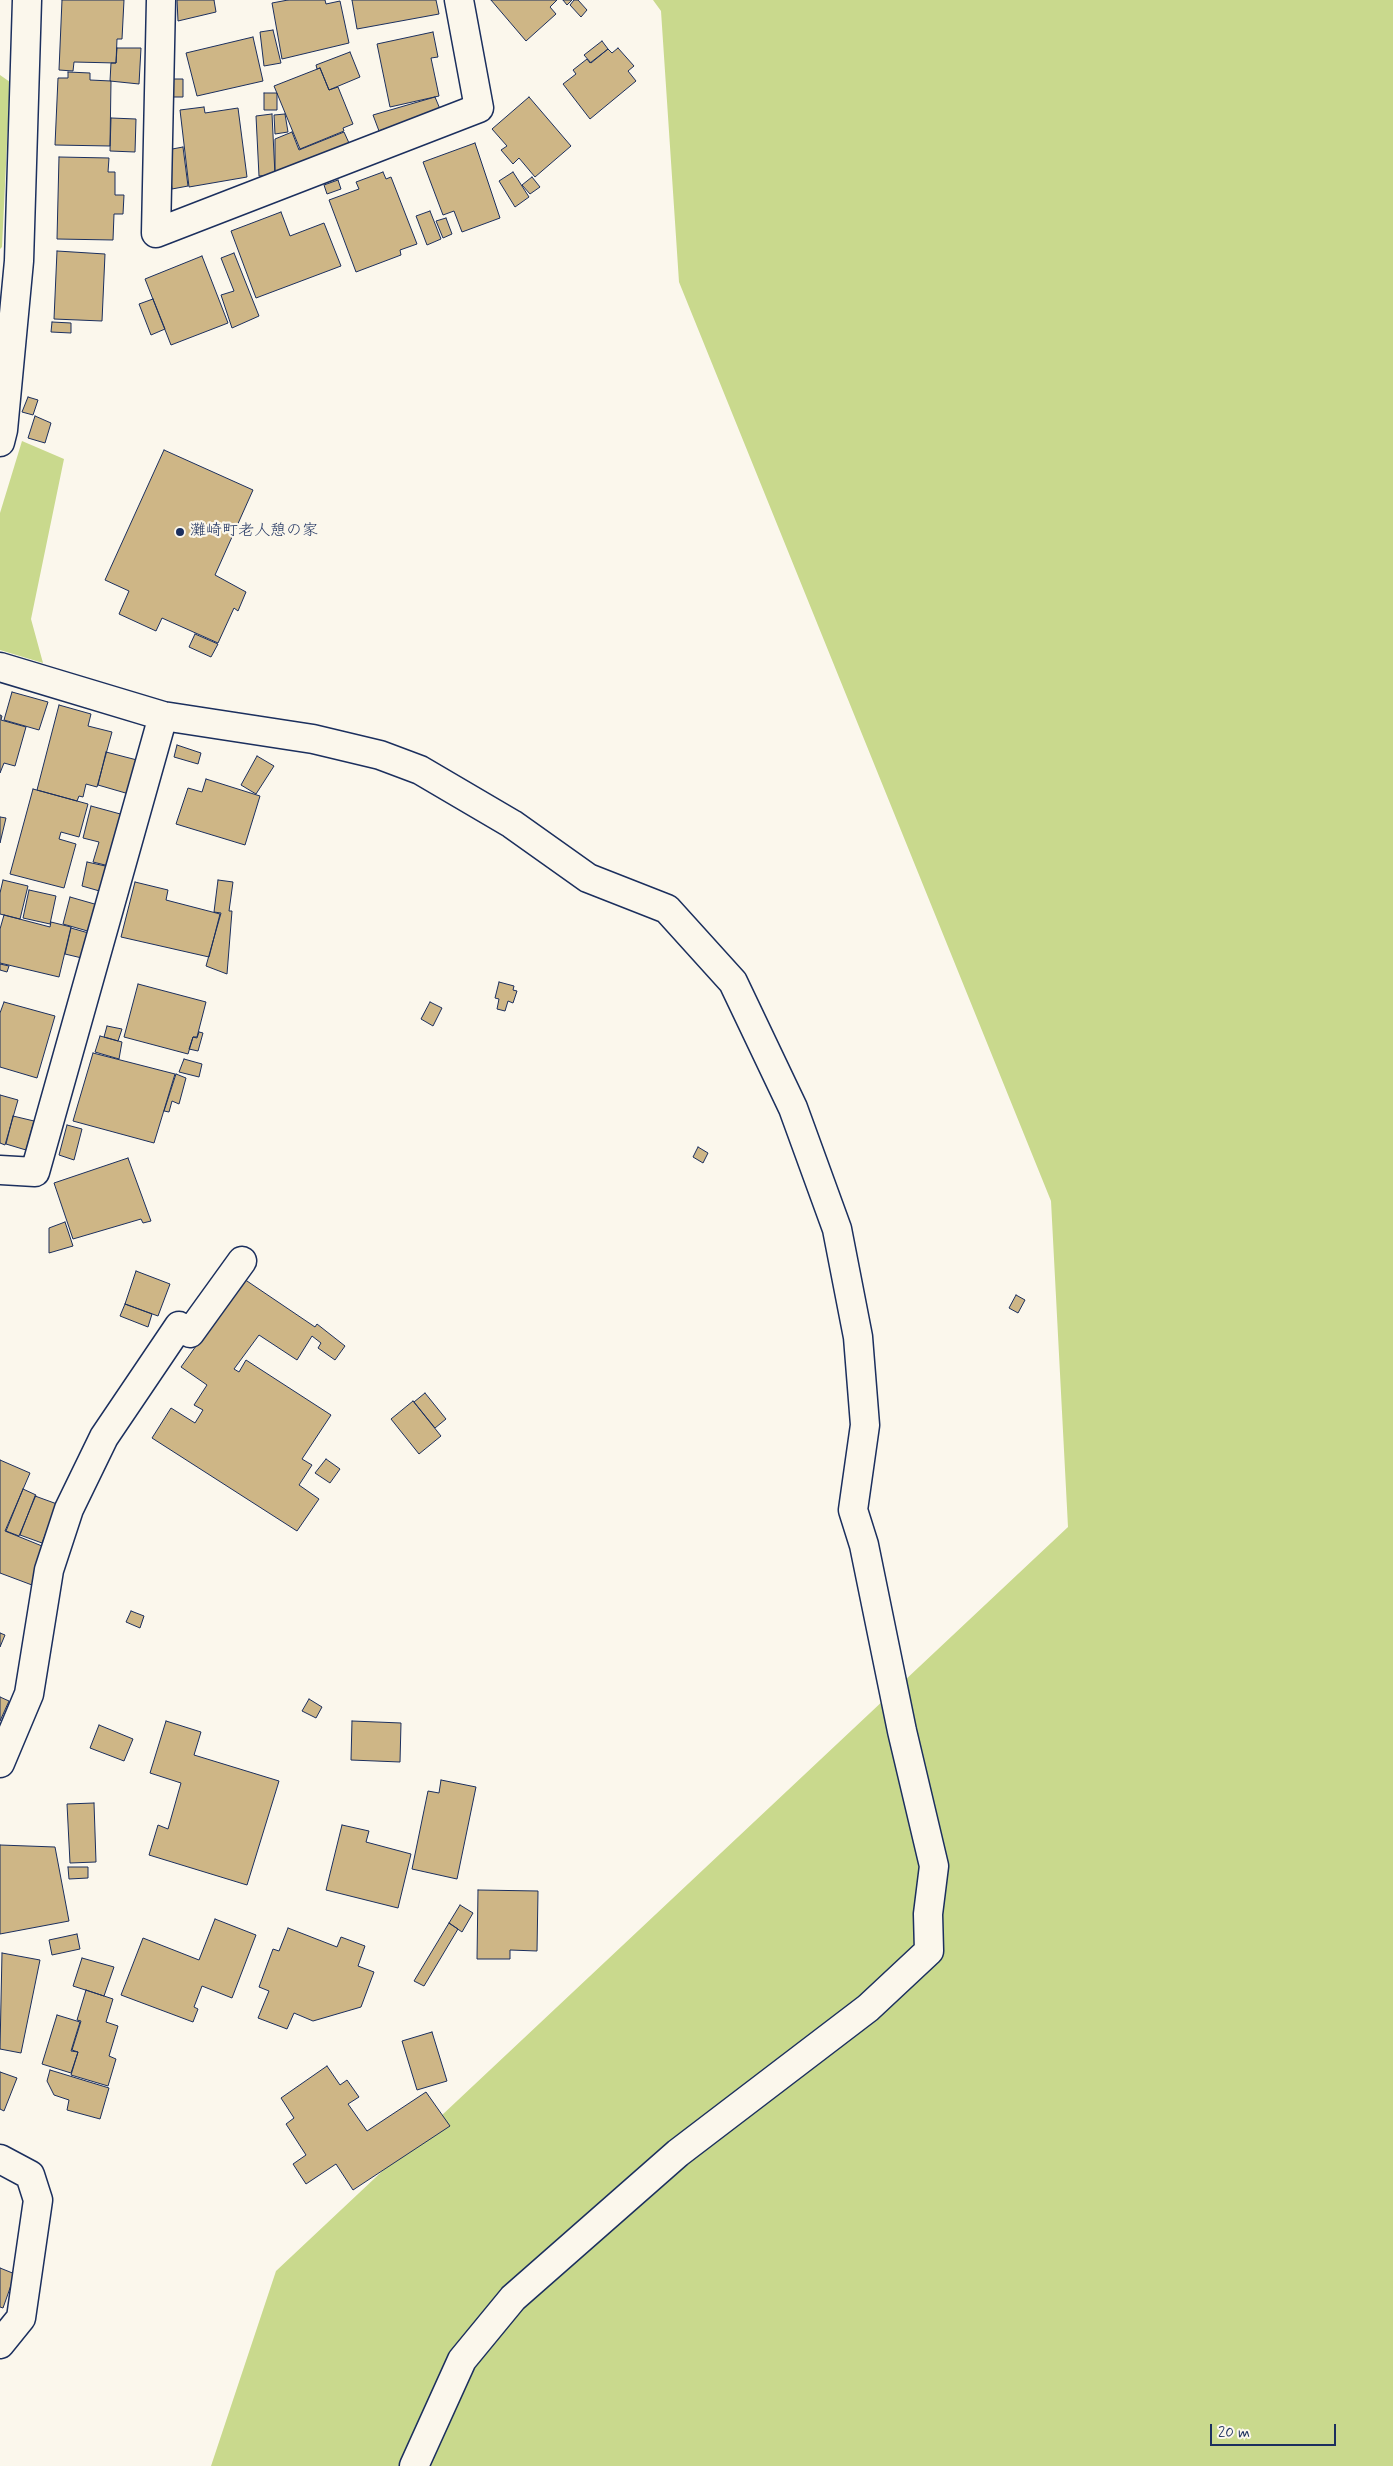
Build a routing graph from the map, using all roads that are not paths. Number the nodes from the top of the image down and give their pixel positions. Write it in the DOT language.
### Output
graph roads {
  1 [pos="27,0"];
  2 [pos="161,0"];
  3 [pos="459,0"];
  4 [pos="0,442"];
  5 [pos="0,667"];
  6 [pos="163,716"];
  7 [pos="0,1170"];
  8 [pos="242,1261"];
  9 [pos="0,1763"];
  10 [pos="0,2159"];
  11 [pos="0,2344"];
  12 [pos="414,2466"];
  1 -- 4 [label="street"];
  2 -- 3 [label="street"];
  5 -- 6 [label="street"];
  6 -- 7 [label="street"];
  6 -- 12 [label="street"];
  8 -- 9 [label="street"];
  10 -- 11 [label="street"];
}
